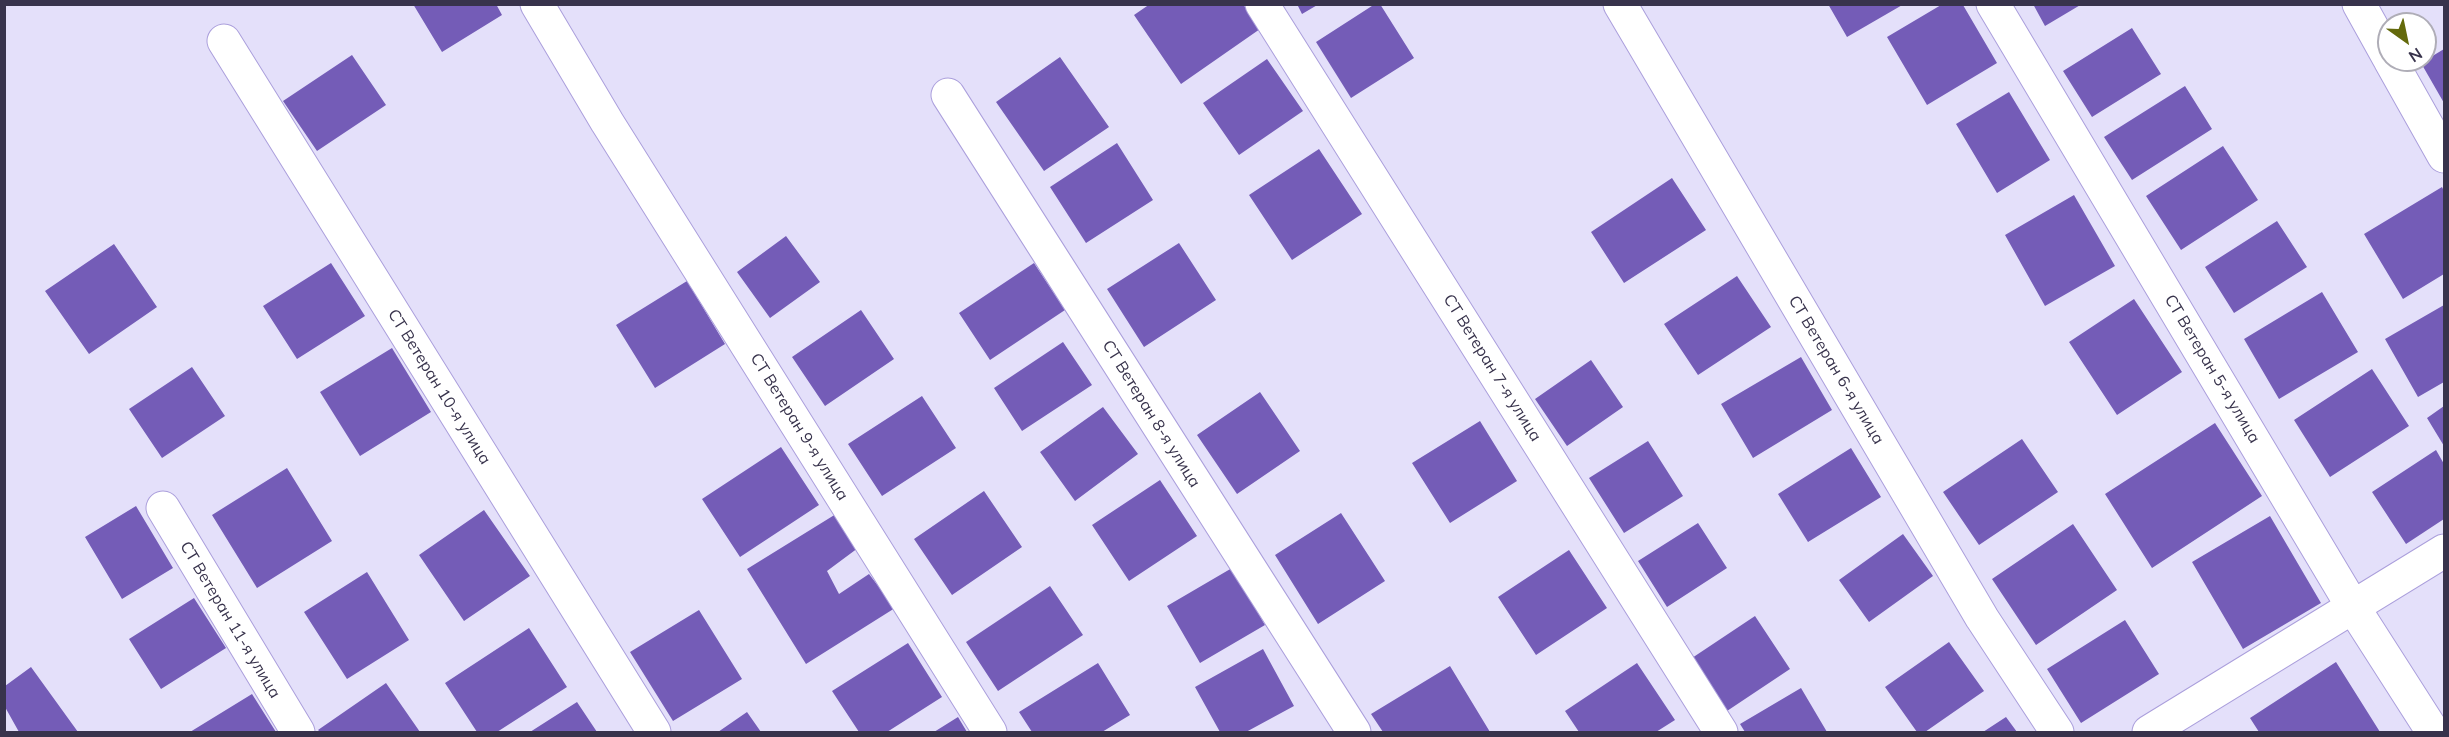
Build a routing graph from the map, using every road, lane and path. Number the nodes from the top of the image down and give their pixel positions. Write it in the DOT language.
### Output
graph roads {
  1 [pos="537,4"];
  2 [pos="1262,4"];
  3 [pos="1620,4"];
  4 [pos="1993,4"];
  5 [pos="2359,4"];
  6 [pos="2377,36"];
  7 [pos="224,41"];
  8 [pos="2397,72"];
  9 [pos="948,95"];
  10 [pos="2445,156"];
  11 [pos="163,508"];
  12 [pos="2445,551"];
  13 [pos="2354,607"];
  14 [pos="298,732"];
  15 [pos="654,732"];
  16 [pos="990,732"];
  17 [pos="1354,732"];
  18 [pos="1721,732"];
  19 [pos="2057,732"];
  20 [pos="2149,732"];
  21 [pos="2433,732"];
  1 -- 16 [label="street, СТ Ветеран 9-я улица"];
  2 -- 18 [label="street, СТ Ветеран 7-я улица"];
  3 -- 19 [label="street, СТ Ветеран 6-я улица"];
  4 -- 13 [label="street, СТ Ветеран 5-я улица"];
  5 -- 6 [label="street"];
  7 -- 15 [label="street, СТ Ветеран 10-я улица"];
  8 -- 10 [label="street"];
  9 -- 17 [label="street, СТ Ветеран 8-я улица"];
  11 -- 14 [label="street, СТ Ветеран 11-я улица"];
  12 -- 13 [label="street"];
  13 -- 20 [label="street"];
  13 -- 21 [label="street, СТ Ветеран 5-я улица"];
}
